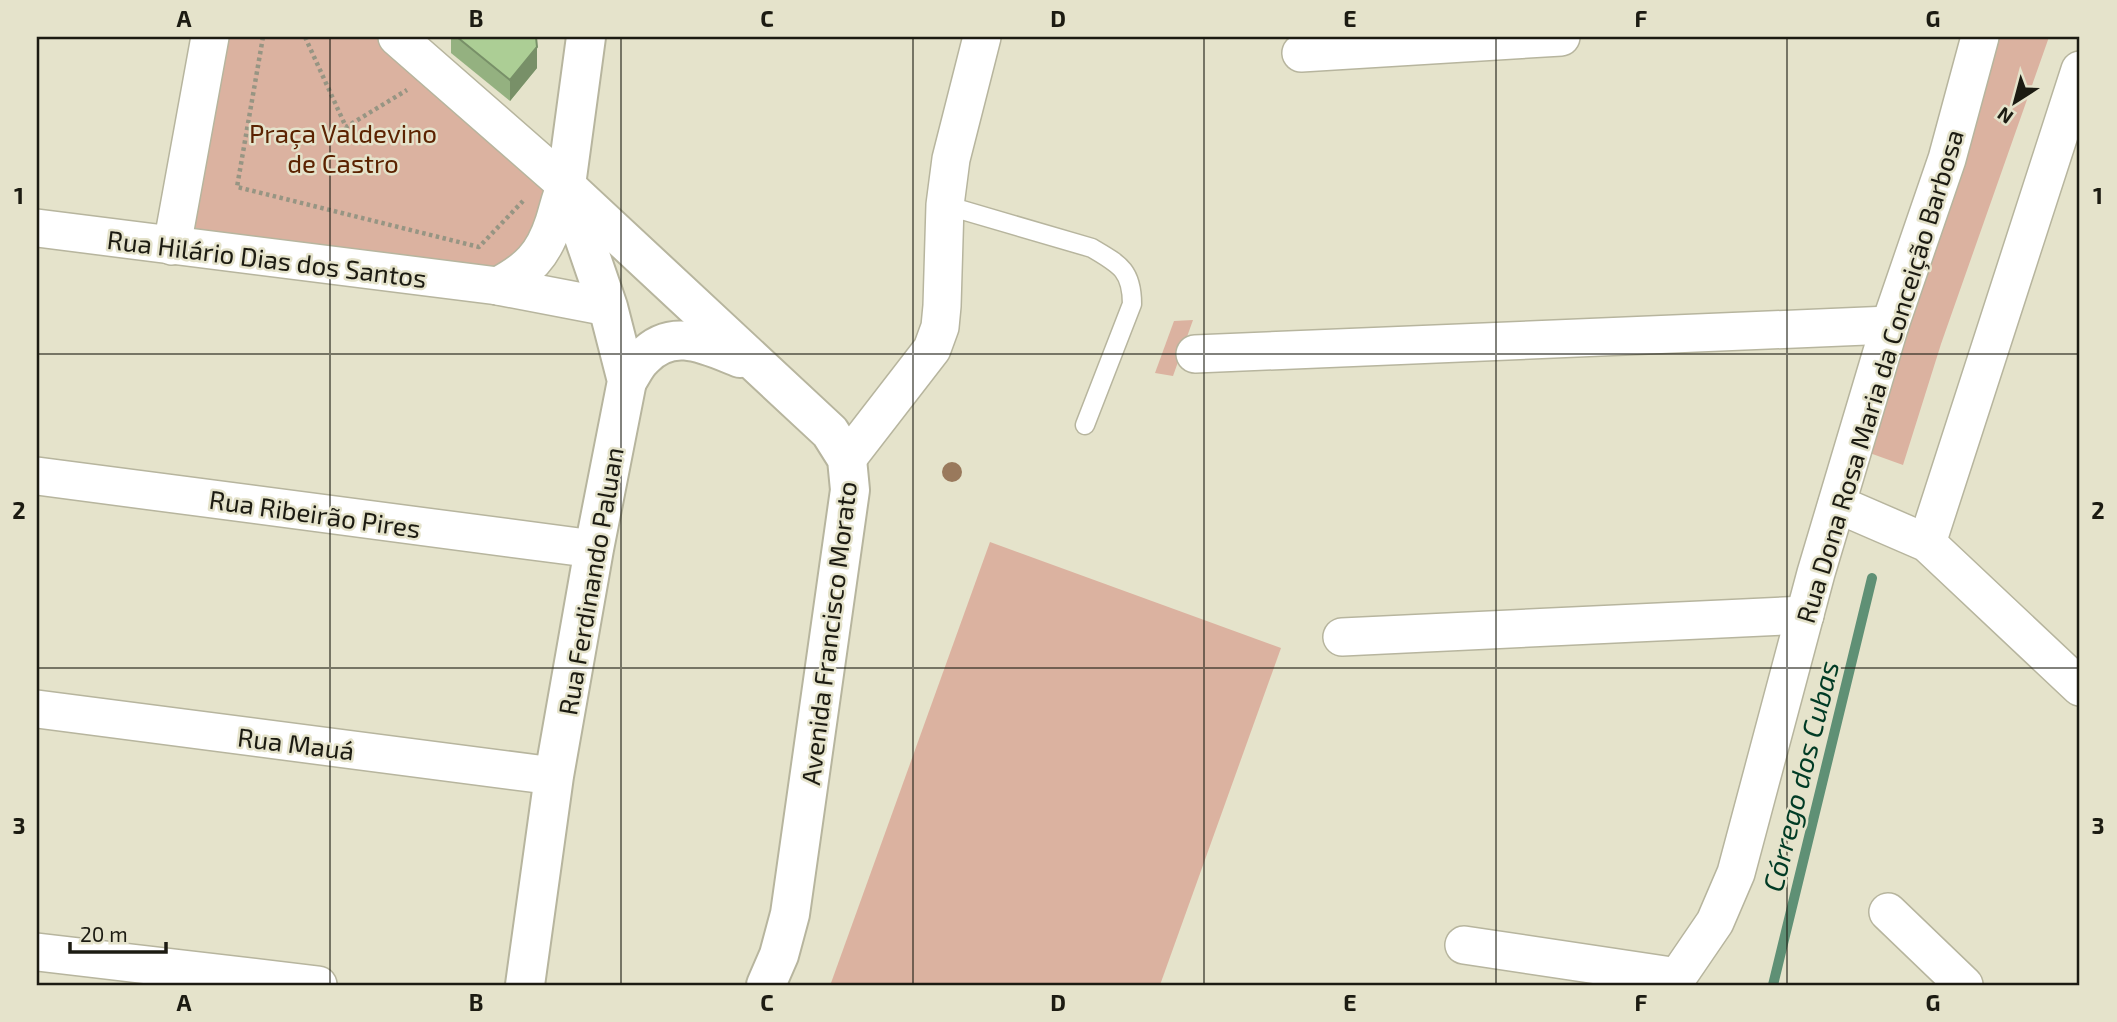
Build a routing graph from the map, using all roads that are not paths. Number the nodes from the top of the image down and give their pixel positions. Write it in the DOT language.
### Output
graph roads {
  1 [pos="210,37"];
  2 [pos="397,37"];
  3 [pos="586,37"];
  4 [pos="982,37"];
  5 [pos="1562,37"];
  6 [pos="1980,37"];
  7 [pos="1301,53"];
  8 [pos="2080,70"];
  9 [pos="566,185"];
  10 [pos="945,205"];
  11 [pos="37,228"];
  12 [pos="172,246"];
  13 [pos="498,286"];
  14 [pos="608,307"];
  15 [pos="1890,325"];
  16 [pos="1195,354"];
  17 [pos="755,365"];
  18 [pos="627,381"];
  19 [pos="1085,425"];
  20 [pos="847,459"];
  21 [pos="37,476"];
  22 [pos="1837,504"];
  23 [pos="1927,543"];
  24 [pos="594,549"];
  25 [pos="1805,615"];
  26 [pos="1342,637"];
  27 [pos="2080,687"];
  28 [pos="37,709"];
  29 [pos="554,776"];
  30 [pos="1888,912"];
  31 [pos="1464,945"];
  32 [pos="37,952"];
  33 [pos="1675,981"];
  34 [pos="318,985"];
  35 [pos="525,985"];
  36 [pos="765,985"];
  37 [pos="1964,985"];
  1 -- 12 [label="street"];
  2 -- 9 [label="street"];
  3 -- 9 [label="street"];
  4 -- 10 [label="street"];
  5 -- 7 [label="street"];
  6 -- 15 [label="street, Rua Dona Rosa Maria da Conceição Barbosa"];
  8 -- 23 [label="street"];
  9 -- 13 [label="street"];
  9 -- 14 [label="street, Rua Ferdinando Paluan"];
  9 -- 17 [label="street, Avenida Francisco Morato"];
  10 -- 19 [label="lane"];
  10 -- 20 [label="street"];
  11 -- 12 [label="street, Rua Hilário Dias dos Santos"];
  12 -- 13 [label="street, Rua Hilário Dias dos Santos"];
  13 -- 14 [label="street, Rua Hilário Dias dos Santos"];
  14 -- 18 [label="street, Rua Ferdinando Paluan"];
  15 -- 16 [label="street"];
  15 -- 22 [label="street, Rua Dona Rosa Maria da Conceição Barbosa"];
  17 -- 18 [label="street"];
  17 -- 20 [label="street, Avenida Francisco Morato"];
  18 -- 24 [label="street, Rua Ferdinando Paluan"];
  20 -- 36 [label="street, Avenida Francisco Morato"];
  21 -- 24 [label="street, Rua Ribeirão Pires"];
  22 -- 23 [label="street"];
  22 -- 25 [label="street, Rua Dona Rosa Maria da Conceição Barbosa"];
  23 -- 27 [label="street"];
  24 -- 29 [label="street, Rua Ferdinando Paluan"];
  25 -- 26 [label="street"];
  25 -- 33 [label="street, Rua Dona Rosa Maria da Conceição Barbosa"];
  28 -- 29 [label="street, Rua Mauá"];
  29 -- 35 [label="street, Rua Ferdinando Paluan"];
  30 -- 37 [label="street"];
  31 -- 33 [label="street"];
  32 -- 34 [label="street"];
}
